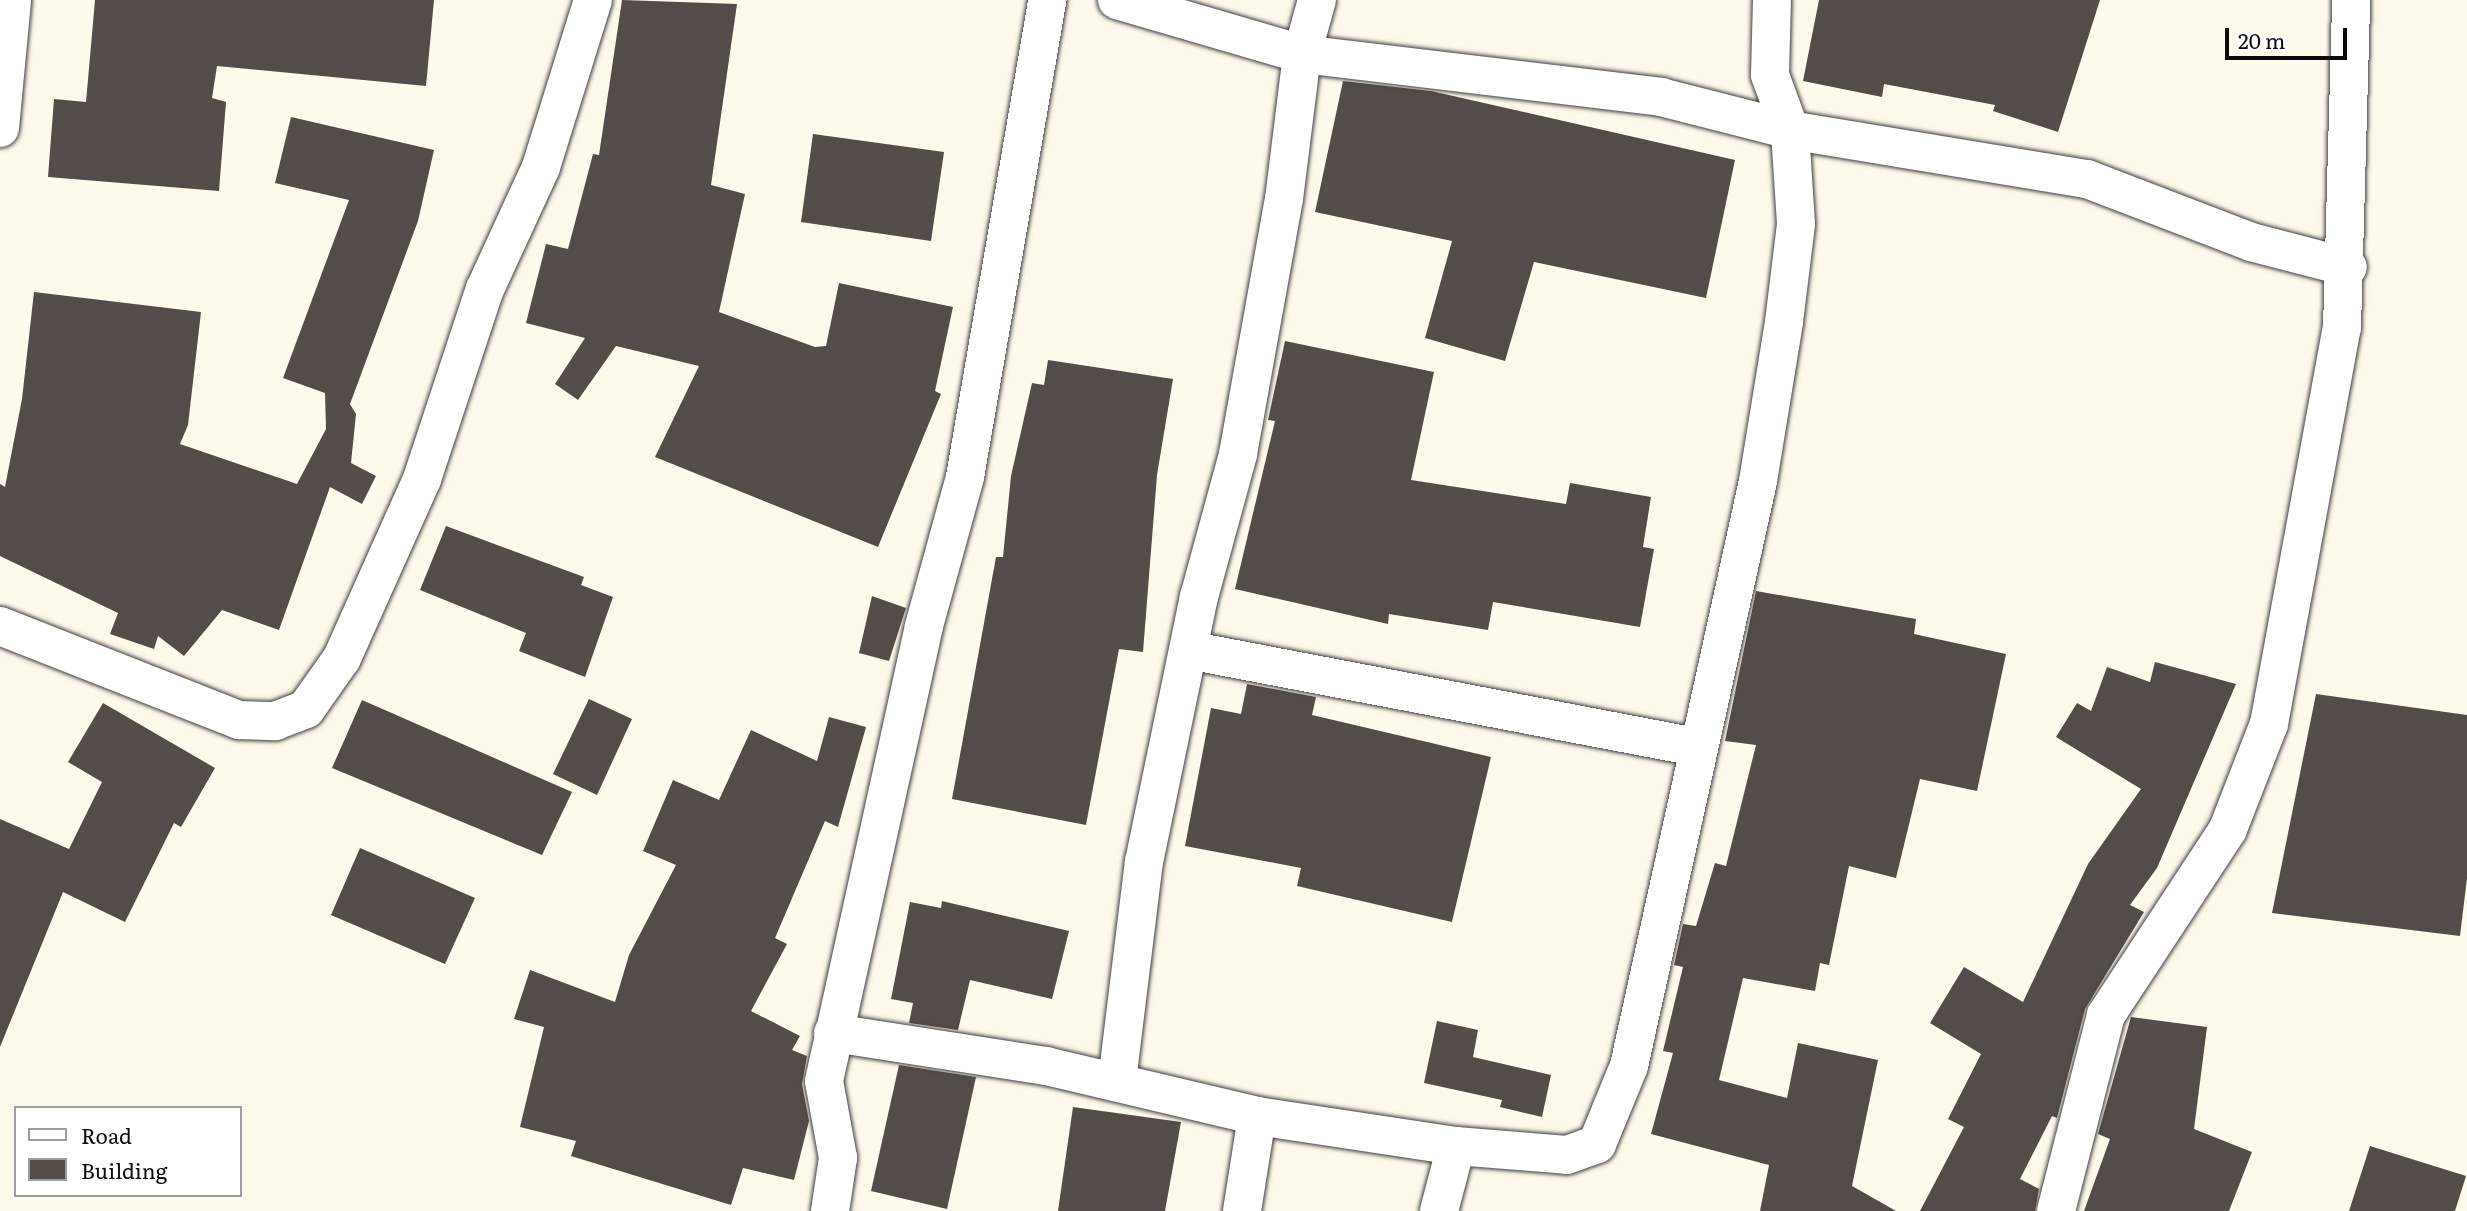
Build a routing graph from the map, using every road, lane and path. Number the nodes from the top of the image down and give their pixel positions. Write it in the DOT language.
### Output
graph roads {
  1 [pos="12,0"];
  2 [pos="593,0"];
  3 [pos="1047,0"];
  4 [pos="1117,0"];
  5 [pos="1317,0"];
  6 [pos="1772,0"];
  7 [pos="2351,0"];
  8 [pos="1302,54"];
  9 [pos="0,128"];
  10 [pos="1790,130"];
  11 [pos="2348,267"];
  12 [pos="0,626"];
  13 [pos="1188,650"];
  14 [pos="1696,747"];
  15 [pos="833,1033"];
  16 [pos="1117,1081"];
  17 [pos="1257,1116"];
  18 [pos="1456,1146"];
  19 [pos="830,1211"];
  20 [pos="1242,1211"];
  21 [pos="1439,1211"];
  22 [pos="2056,1211"];
  1 -- 9 [label="street"];
  2 -- 12 [label="street"];
  3 -- 15 [label="street"];
  4 -- 8 [label="street"];
  5 -- 8 [label="street"];
  6 -- 10 [label="street"];
  7 -- 11 [label="street"];
  8 -- 10 [label="street"];
  8 -- 13 [label="street"];
  10 -- 11 [label="street"];
  10 -- 14 [label="street"];
  11 -- 22 [label="street"];
  13 -- 14 [label="street"];
  13 -- 16 [label="street"];
  14 -- 18 [label="street"];
  15 -- 16 [label="street"];
  15 -- 19 [label="street"];
  16 -- 17 [label="street"];
  17 -- 18 [label="street"];
  17 -- 20 [label="street"];
  18 -- 21 [label="street"];
}
